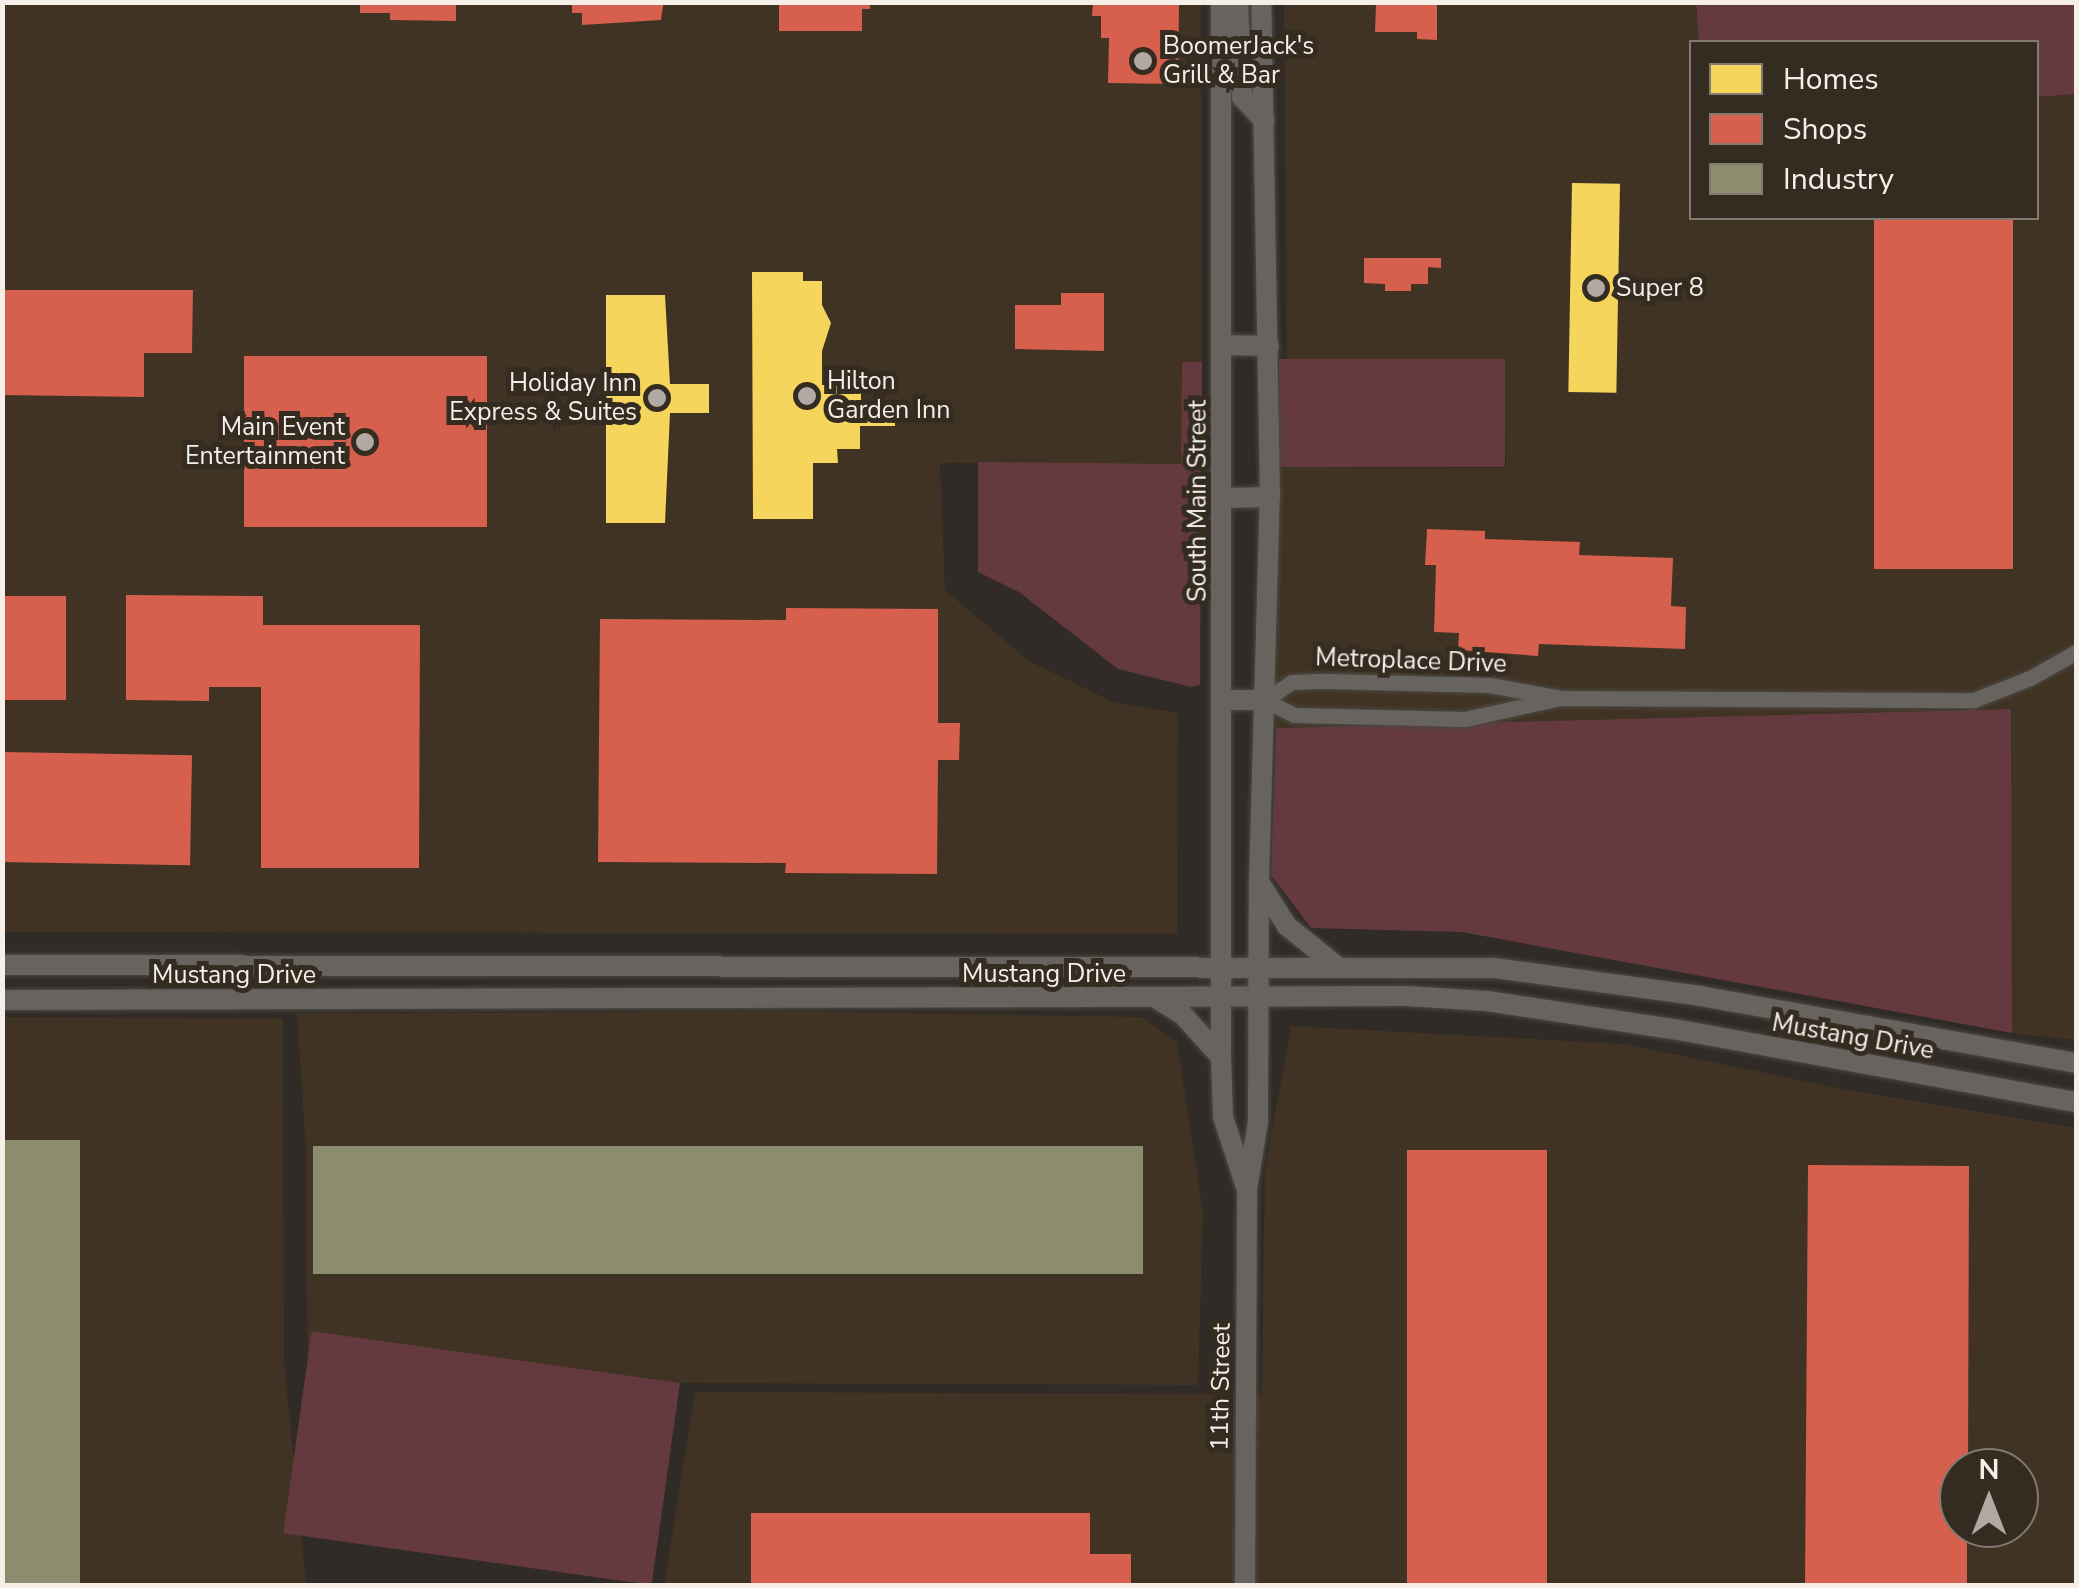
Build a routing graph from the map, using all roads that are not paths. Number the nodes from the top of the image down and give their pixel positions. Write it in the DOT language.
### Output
graph roads {
  1 [pos="1221,2"];
  2 [pos="1238,2"];
  3 [pos="1260,2"];
  4 [pos="1264,121"];
  5 [pos="1222,345"];
  6 [pos="1268,346"];
  7 [pos="1270,497"];
  8 [pos="1223,498"];
  9 [pos="2076,652"];
  10 [pos="1561,698"];
  11 [pos="1222,700"];
  12 [pos="1265,700"];
  13 [pos="1258,882"];
  14 [pos="2,965"];
  15 [pos="495,966"];
  16 [pos="1220,966"];
  17 [pos="1258,966"];
  18 [pos="1338,967"];
  19 [pos="1220,998"];
  20 [pos="1258,998"];
  21 [pos="1157,999"];
  22 [pos="2,1000"];
  23 [pos="496,1000"];
  24 [pos="1221,1057"];
  25 [pos="2076,1063"];
  26 [pos="2076,1102"];
  27 [pos="1247,1190"];
  28 [pos="1245,1586"];
  1 -- 5 [label="main road, South Main Street"];
  2 -- 4 [label="main road"];
  3 -- 4 [label="main road"];
  4 -- 6 [label="main road"];
  5 -- 6 [label="main road"];
  5 -- 8 [label="main road, South Main Street"];
  6 -- 7 [label="main road"];
  7 -- 8 [label="main road"];
  7 -- 12 [label="main road"];
  8 -- 11 [label="main road, South Main Street"];
  9 -- 10 [label="street, Metroplace Drive"];
  10 -- 12 [label="street, Metroplace Drive"];
  10 -- 12 [label="street, Metroplace Drive"];
  11 -- 12 [label="main road"];
  11 -- 16 [label="main road, South Main Street"];
  12 -- 13 [label="main road"];
  13 -- 17 [label="main road"];
  13 -- 18 [label="main road"];
  14 -- 15 [label="main road, Mustang Drive"];
  15 -- 16 [label="main road, Mustang Drive"];
  15 -- 23 [label="main road"];
  16 -- 17 [label="main road, Mustang Drive"];
  16 -- 19 [label="main road, South Main Street"];
  17 -- 18 [label="main road, Mustang Drive"];
  17 -- 20 [label="main road"];
  18 -- 25 [label="main road, Mustang Drive"];
  19 -- 20 [label="main road, Mustang Drive"];
  19 -- 21 [label="main road, Mustang Drive"];
  19 -- 24 [label="main road, 11th Street"];
  20 -- 26 [label="main road, Mustang Drive"];
  20 -- 27 [label="main road, 11th Street"];
  21 -- 23 [label="main road, Mustang Drive"];
  21 -- 24 [label="main road"];
  22 -- 23 [label="main road, Mustang Drive"];
  24 -- 27 [label="main road, 11th Street"];
  27 -- 28 [label="main road, 11th Street"];
}
